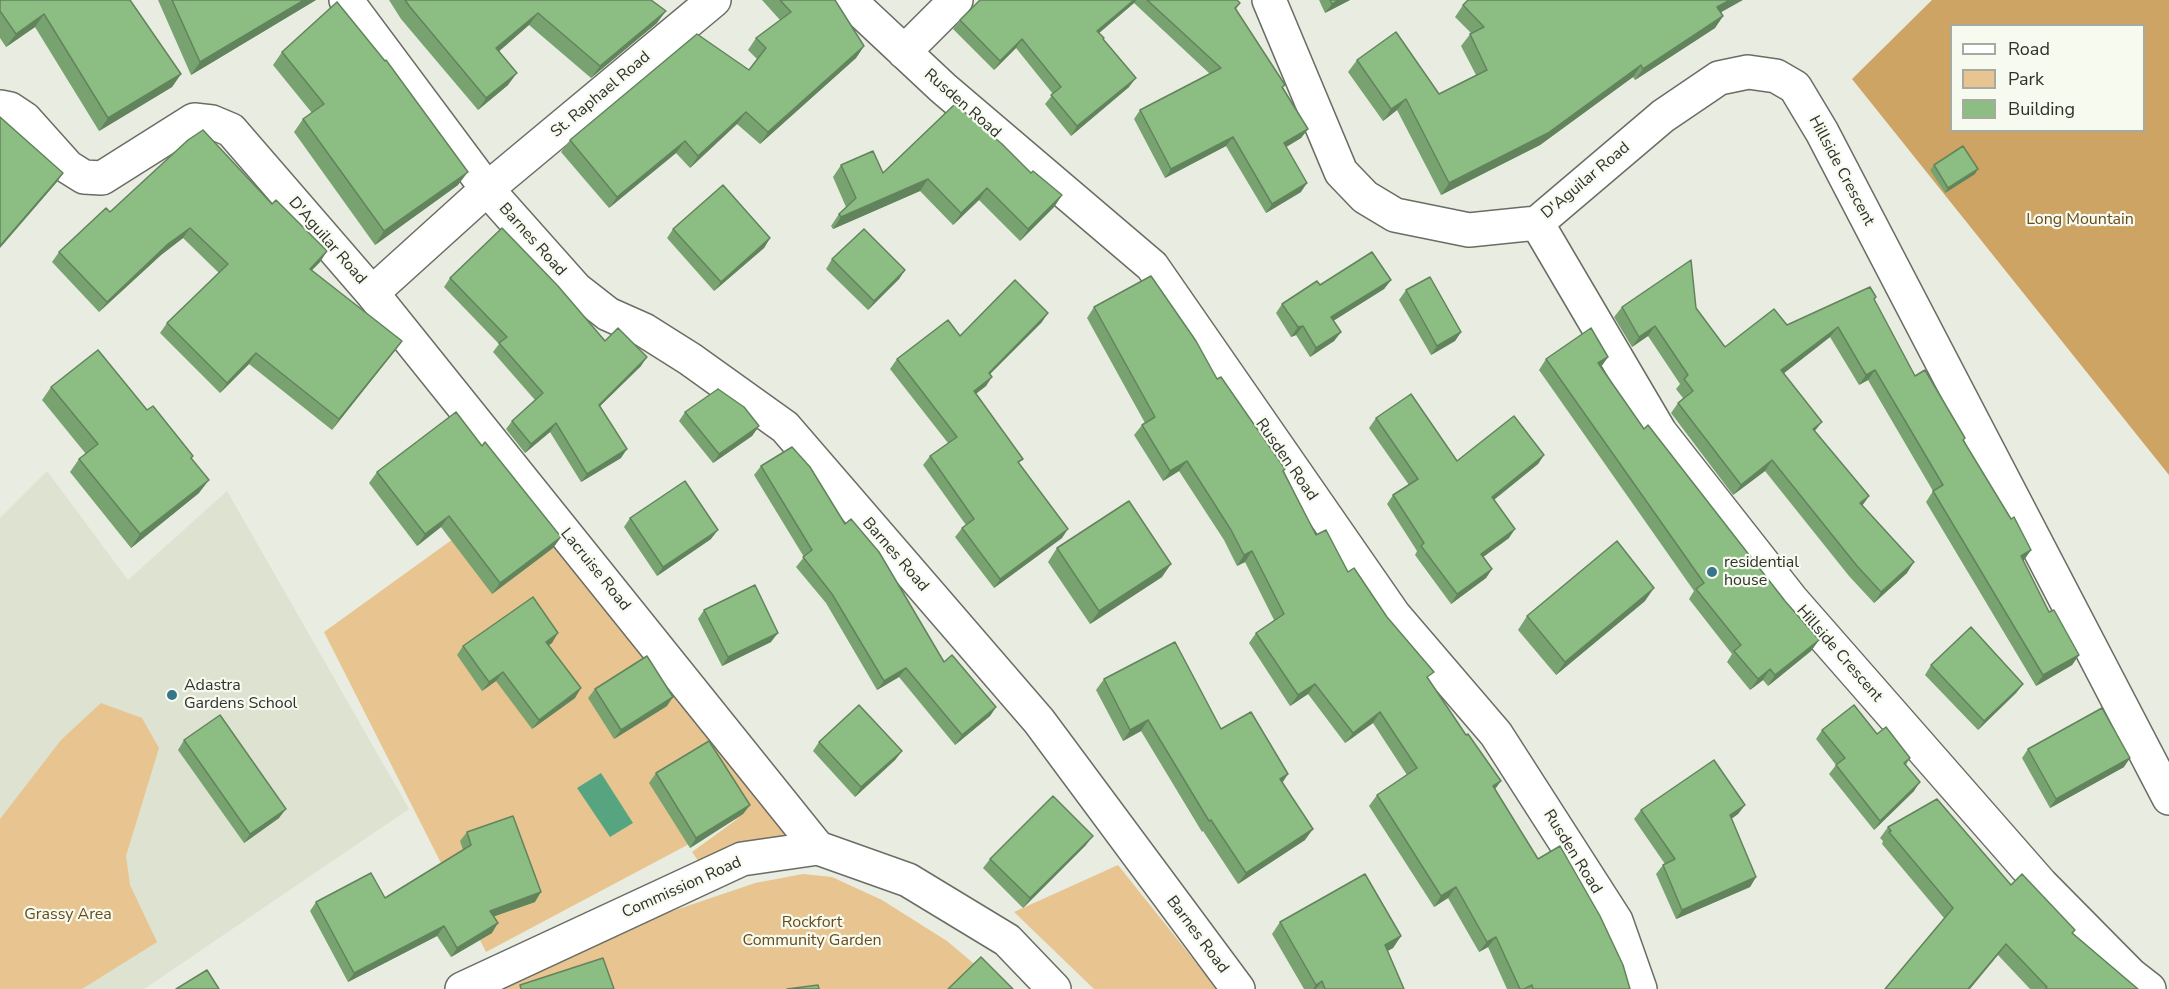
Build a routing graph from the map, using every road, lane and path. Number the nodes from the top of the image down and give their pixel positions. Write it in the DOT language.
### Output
graph roads {
  1 [pos="346,0"];
  2 [pos="714,0"];
  3 [pos="849,0"];
  4 [pos="956,0"];
  5 [pos="1269,0"];
  6 [pos="904,52"];
  7 [pos="1795,87"];
  8 [pos="0,107"];
  9 [pos="487,189"];
  10 [pos="1537,223"];
  11 [pos="372,293"];
  12 [pos="2169,798"];
  13 [pos="818,848"];
  14 [pos="462,989"];
  15 [pos="1054,989"];
  16 [pos="1238,989"];
  17 [pos="1640,989"];
  18 [pos="2149,989"];
  1 -- 9 [label="street"];
  2 -- 9 [label="street, St. Raphael Road"];
  3 -- 6 [label="street, Rusden Road"];
  4 -- 6 [label="street"];
  5 -- 10 [label="street, D'Aguilar Road"];
  6 -- 17 [label="street, Rusden Road"];
  7 -- 10 [label="street, D'Aguilar Road"];
  7 -- 12 [label="street, Hillside Crescent"];
  8 -- 11 [label="street, D'Aguilar Road"];
  9 -- 11 [label="street, D'Aguilar Road"];
  9 -- 16 [label="street, Barnes Road"];
  10 -- 18 [label="street, Hillside Crescent"];
  11 -- 13 [label="street, Lacruise Road"];
  13 -- 14 [label="street, Commission Road"];
  13 -- 15 [label="street, Commission Road"];
}
